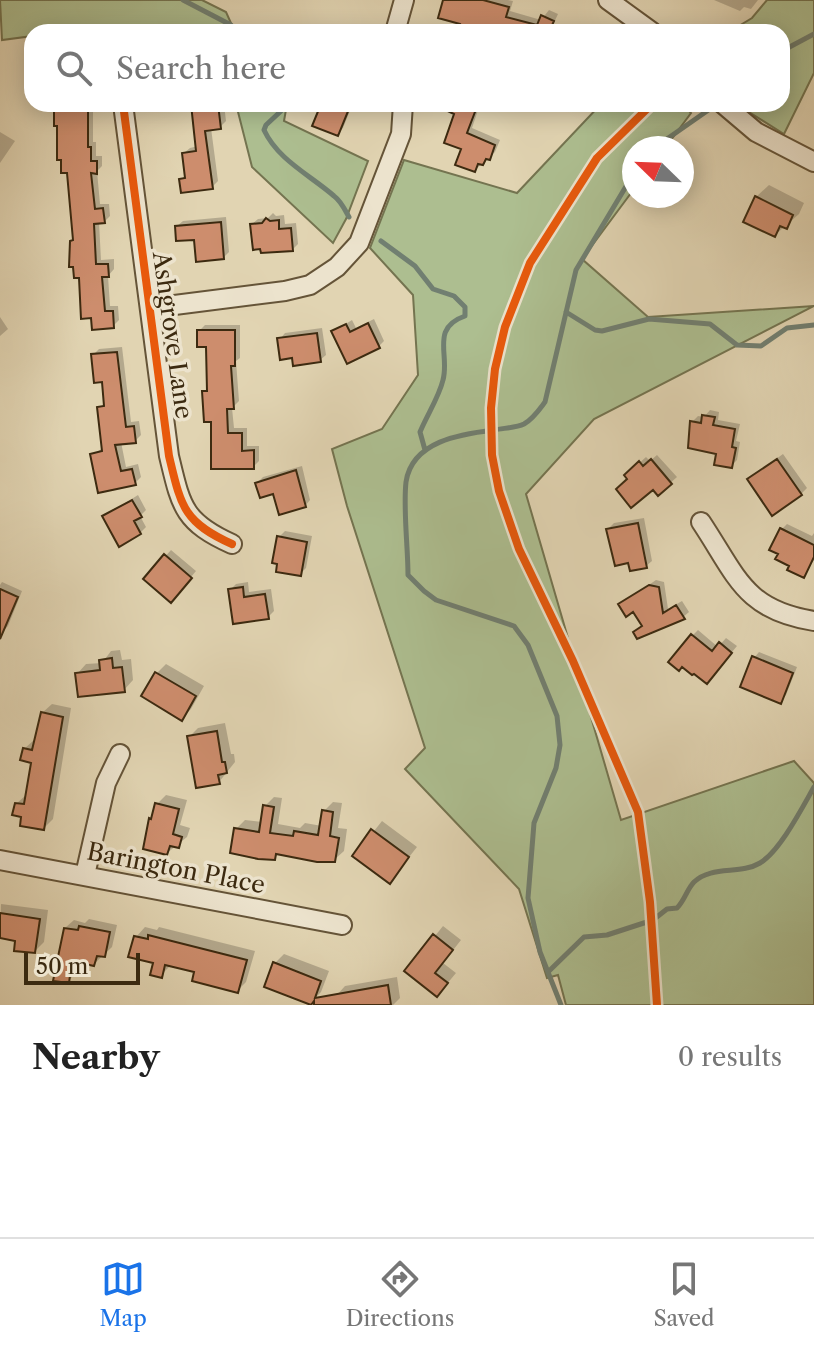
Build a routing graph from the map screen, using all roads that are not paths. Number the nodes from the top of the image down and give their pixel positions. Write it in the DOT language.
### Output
graph roads {
  1 [pos="404,0"];
  2 [pos="608,0"];
  3 [pos="397,24"];
  4 [pos="641,24"];
  5 [pos="124,112"];
  6 [pos="402,112"];
  7 [pos="731,112"];
  8 [pos="814,162"];
  9 [pos="151,308"];
  10 [pos="701,522"];
  11 [pos="232,544"];
  12 [pos="814,621"];
  13 [pos="120,754"];
  14 [pos="0,860"];
  15 [pos="85,875"];
  16 [pos="342,925"];
  1 -- 3 [label="street"];
  2 -- 4 [label="street"];
  5 -- 9 [label="street, Ashgrove Lane"];
  6 -- 9 [label="street"];
  7 -- 8 [label="street"];
  9 -- 11 [label="street, Ashgrove Lane"];
  10 -- 12 [label="street"];
  13 -- 15 [label="street"];
  14 -- 15 [label="street, Barington Place"];
  15 -- 16 [label="street, Barington Place"];
}
